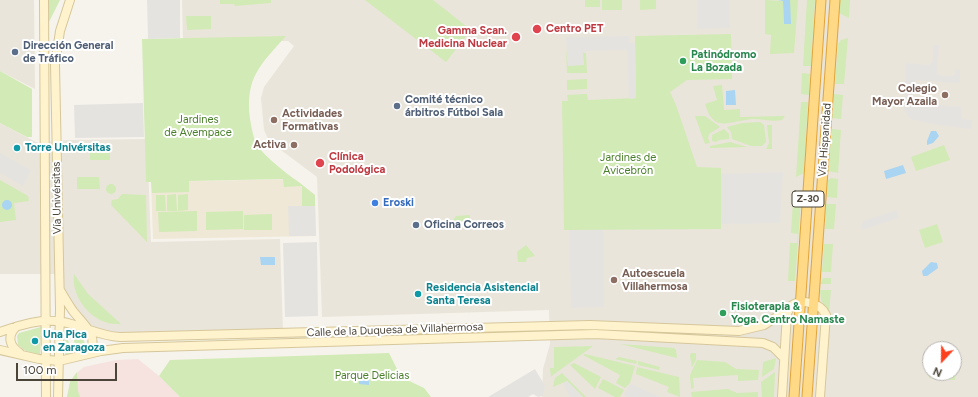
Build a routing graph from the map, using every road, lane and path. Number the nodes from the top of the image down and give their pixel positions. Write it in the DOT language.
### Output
graph roads {
  1 [pos="44,0"];
  2 [pos="70,0"];
  3 [pos="821,0"];
  4 [pos="835,0"];
  5 [pos="59,288"];
  6 [pos="800,302"];
  7 [pos="814,304"];
  8 [pos="788,309"];
  9 [pos="46,321"];
  10 [pos="60,322"];
  11 [pos="16,327"];
  12 [pos="90,331"];
  13 [pos="0,332"];
  14 [pos="0,350"];
  15 [pos="89,353"];
  16 [pos="20,354"];
  17 [pos="784,358"];
  18 [pos="46,360"];
  19 [pos="59,360"];
  20 [pos="46,397"];
  21 [pos="58,397"];
  22 [pos="782,397"];
  23 [pos="794,397"];
  24 [pos="807,397"];
  25 [pos="820,397"];
  1 -- 9 [label="main road, Vía Univérsitas"];
  2 -- 5 [label="main road, Vía Univérsitas"];
  3 -- 6 [label="highway, Vía Hispanidad / Z-30"];
  4 -- 7 [label="highway, Vía Hispanidad / Z-30"];
  5 -- 10 [label="main road, Vía Univérsitas"];
  5 -- 12 [label="main road"];
  6 -- 7 [label="main road"];
  6 -- 8 [label="main road"];
  6 -- 23 [label="highway, Vía Hispanidad / Z-30"];
  7 -- 24 [label="highway, Vía Hispanidad / Z-30"];
  7 -- 25 [label="main road"];
  8 -- 12 [label="main road, Calle de la Duquesa de Villahermosa"];
  8 -- 17 [label="main road"];
  9 -- 10 [label="main road, Calle de la Duquesa de Villahermosa"];
  9 -- 11 [label="main road, Calle de la Duquesa de Villahermosa"];
  9 -- 18 [label="main road, Vía Univérsitas"];
  10 -- 12 [label="main road, Calle de la Duquesa de Villahermosa"];
  10 -- 19 [label="main road, Vía Univérsitas"];
  11 -- 13 [label="main road, Calle de la Duquesa de Villahermosa"];
  11 -- 16 [label="main road"];
  12 -- 15 [label="main road"];
  14 -- 16 [label="main road, Calle de la Duquesa de Villahermosa"];
  15 -- 17 [label="main road, Calle de la Duquesa de Villahermosa"];
  15 -- 19 [label="main road, Calle de la Duquesa de Villahermosa"];
  16 -- 18 [label="main road, Calle de la Duquesa de Villahermosa"];
  17 -- 22 [label="main road"];
  18 -- 19 [label="main road, Calle de la Duquesa de Villahermosa"];
  18 -- 20 [label="main road, Vía Univérsitas"];
  19 -- 21 [label="main road, Vía Univérsitas"];
}
